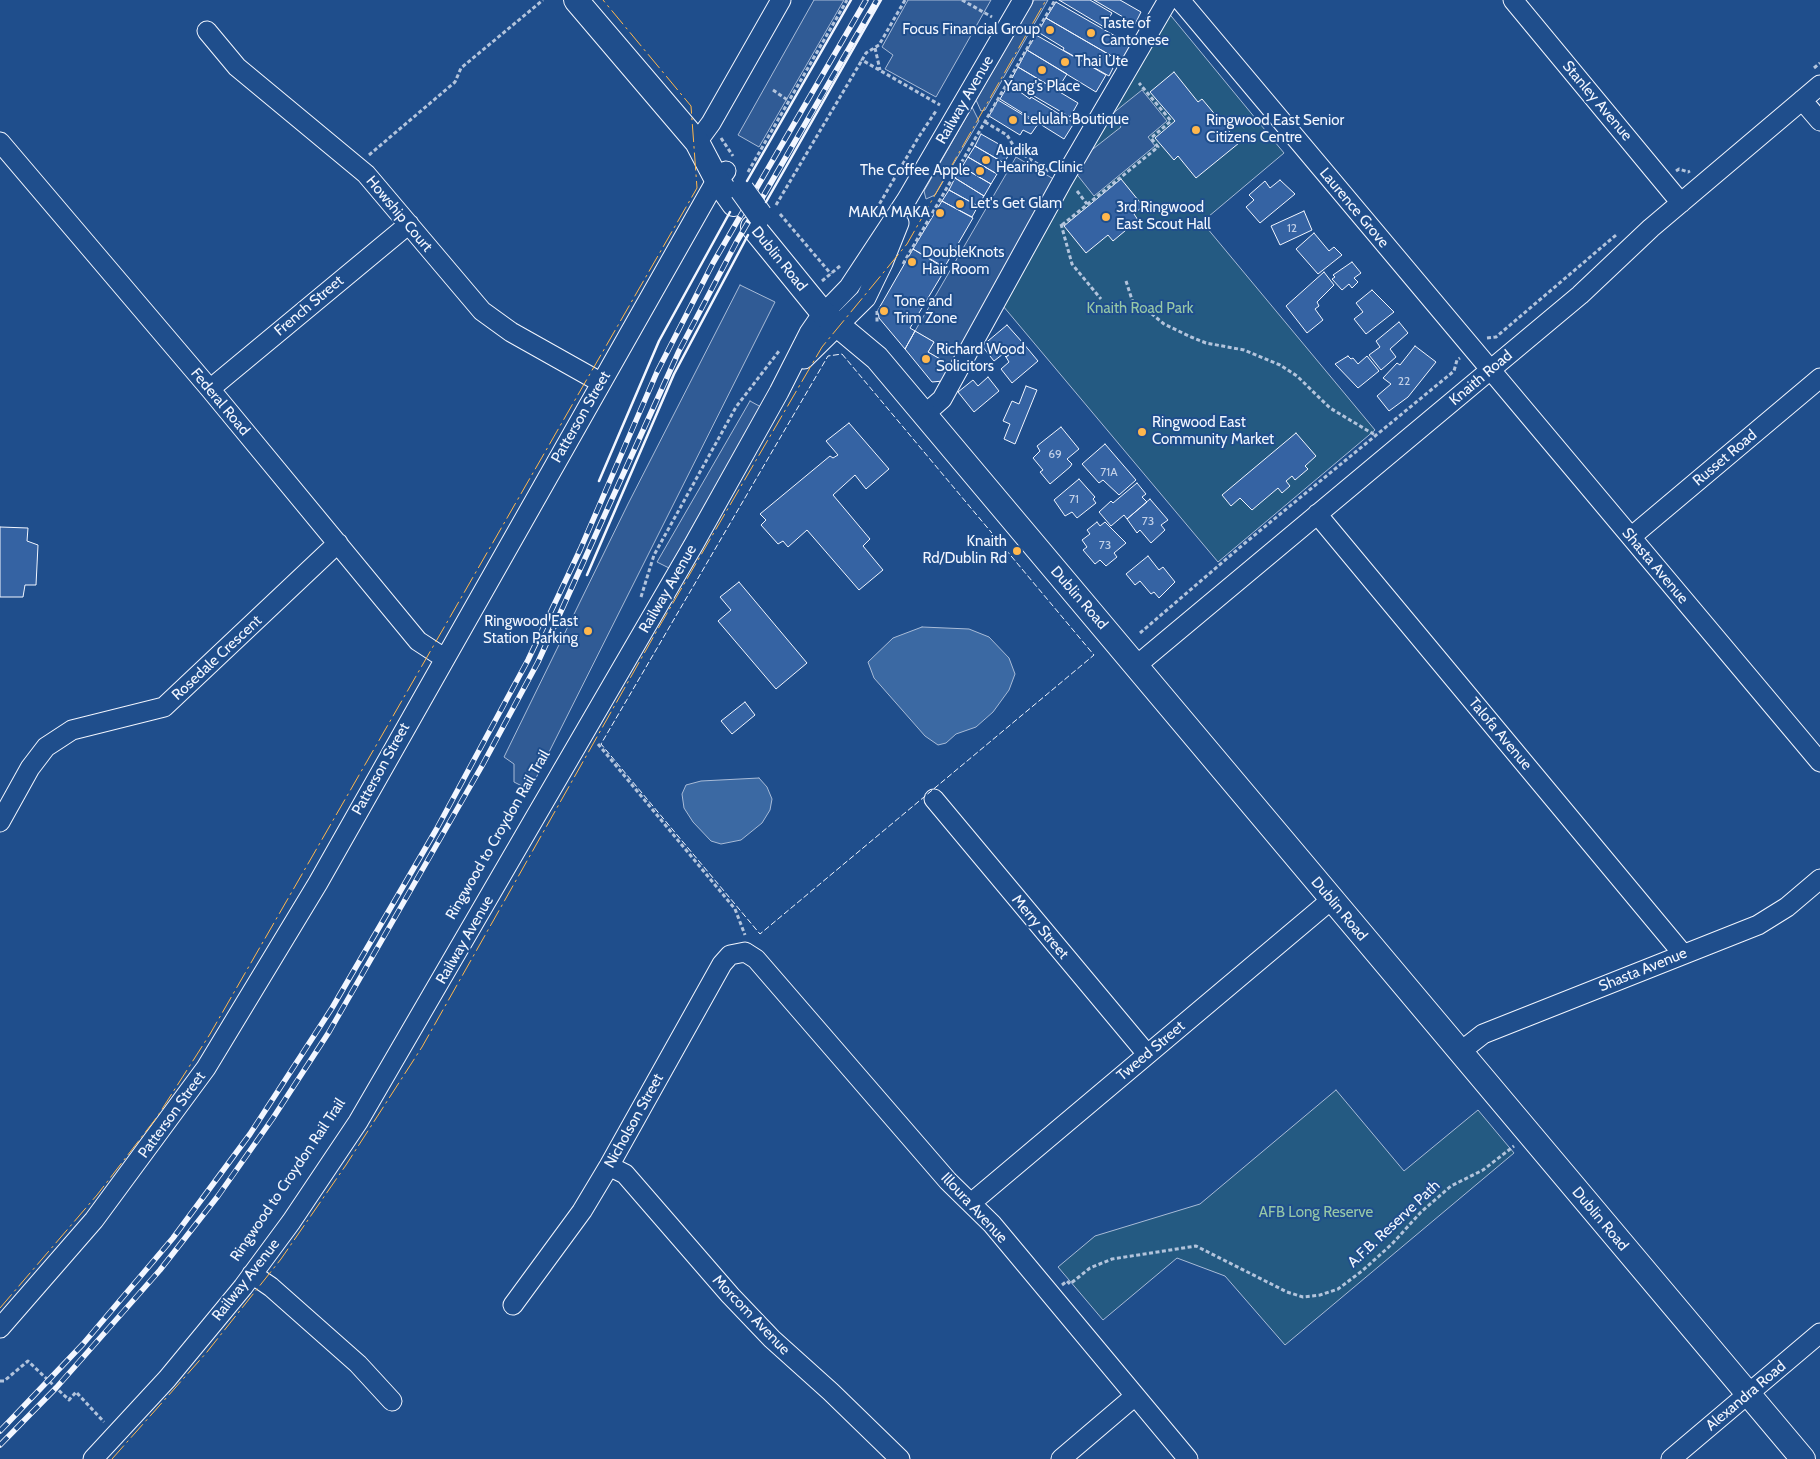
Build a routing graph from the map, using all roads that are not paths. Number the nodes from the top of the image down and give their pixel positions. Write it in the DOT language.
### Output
graph roads {
  1 [pos="576,0"];
  2 [pos="781,0"];
  3 [pos="1023,0"];
  4 [pos="1168,0"];
  5 [pos="1180,0"];
  6 [pos="1513,0"];
  7 [pos="207,31"];
  8 [pos="1820,85"];
  9 [pos="1802,100"];
  10 [pos="1820,121"];
  11 [pos="0,142"];
  12 [pos="698,143"];
  13 [pos="737,178"];
  14 [pos="1681,202"];
  15 [pos="764,213"];
  16 [pos="409,224"];
  17 [pos="836,314"];
  18 [pos="1490,370"];
  19 [pos="1820,378"];
  20 [pos="600,382"];
  21 [pos="210,389"];
  22 [pos="924,415"];
  23 [pos="1318,514"];
  24 [pos="1631,537"];
  25 [pos="338,543"];
  26 [pos="444,658"];
  27 [pos="1137,665"];
  28 [pos="1820,762"];
  29 [pos="934,799"];
  30 [pos="0,822"];
  31 [pos="1820,879"];
  32 [pos="1331,900"];
  33 [pos="1683,954"];
  34 [pos="756,959"];
  35 [pos="1460,1052"];
  36 [pos="1147,1054"];
  37 [pos="609,1166"];
  38 [pos="971,1203"];
  39 [pos="252,1274"];
  40 [pos="513,1305"];
  41 [pos="0,1328"];
  42 [pos="1820,1333"];
  43 [pos="1748,1394"];
  44 [pos="1135,1396"];
  45 [pos="392,1401"];
  46 [pos="93,1459"];
  47 [pos="900,1459"];
  48 [pos="1061,1459"];
  49 [pos="1188,1459"];
  50 [pos="1671,1459"];
  51 [pos="1803,1459"];
  1 -- 12 [label="main road, Dublin Road"];
  2 -- 12 [label="street"];
  3 -- 17 [label="street, Railway Avenue"];
  4 -- 22 [label="street"];
  5 -- 18 [label="street, Laurence Grove"];
  6 -- 14 [label="street, Stanley Avenue"];
  7 -- 16 [label="street, Howship Court"];
  8 -- 9 [label="street, Knaith Road"];
  9 -- 10 [label="street"];
  9 -- 14 [label="street, Knaith Road"];
  11 -- 21 [label="street, Federal Road"];
  12 -- 13 [label="main road, Dublin Road"];
  13 -- 15 [label="main road, Dublin Road, bridge"];
  13 -- 20 [label="street, Patterson Street"];
  14 -- 18 [label="street, Knaith Road"];
  15 -- 17 [label="main road, Dublin Road"];
  15 -- 17 [label="main road, Dublin Road"];
  16 -- 20 [label="street, Howship Court"];
  16 -- 21 [label="street, French Street"];
  17 -- 22 [label="main road, Dublin Road"];
  17 -- 39 [label="street, Railway Avenue"];
  18 -- 23 [label="street, Knaith Road"];
  18 -- 24 [label="street, Shasta Avenue"];
  19 -- 24 [label="street, Russet Road"];
  20 -- 26 [label="street, Patterson Street"];
  21 -- 25 [label="street, Federal Road"];
  22 -- 27 [label="main road, Dublin Road"];
  23 -- 27 [label="street, Knaith Road"];
  23 -- 33 [label="street, Talofa Avenue"];
  24 -- 28 [label="street, Shasta Avenue"];
  25 -- 26 [label="street, Federal Road"];
  25 -- 30 [label="street, Rosedale Crescent"];
  26 -- 41 [label="street, Patterson Street"];
  27 -- 32 [label="main road, Dublin Road"];
  29 -- 36 [label="street, Merry Street"];
  31 -- 33 [label="street, Shasta Avenue"];
  32 -- 35 [label="main road, Dublin Road"];
  32 -- 36 [label="street, Tweed Street"];
  33 -- 35 [label="street, Shasta Avenue"];
  34 -- 37 [label="street, Nicholson Street"];
  34 -- 38 [label="street, Illoura Avenue"];
  35 -- 43 [label="main road, Dublin Road"];
  36 -- 38 [label="street, Tweed Street"];
  37 -- 40 [label="street, Nicholson Street"];
  37 -- 47 [label="street, Morcom Avenue"];
  38 -- 44 [label="street, Illoura Avenue"];
  39 -- 45 [label="street"];
  39 -- 46 [label="street, Railway Avenue"];
  42 -- 43 [label="street, Alexandra Road"];
  43 -- 50 [label="street, Alexandra Road"];
  43 -- 51 [label="main road, Dublin Road"];
  44 -- 48 [label="street"];
  44 -- 49 [label="street, Illoura Avenue"];
}
